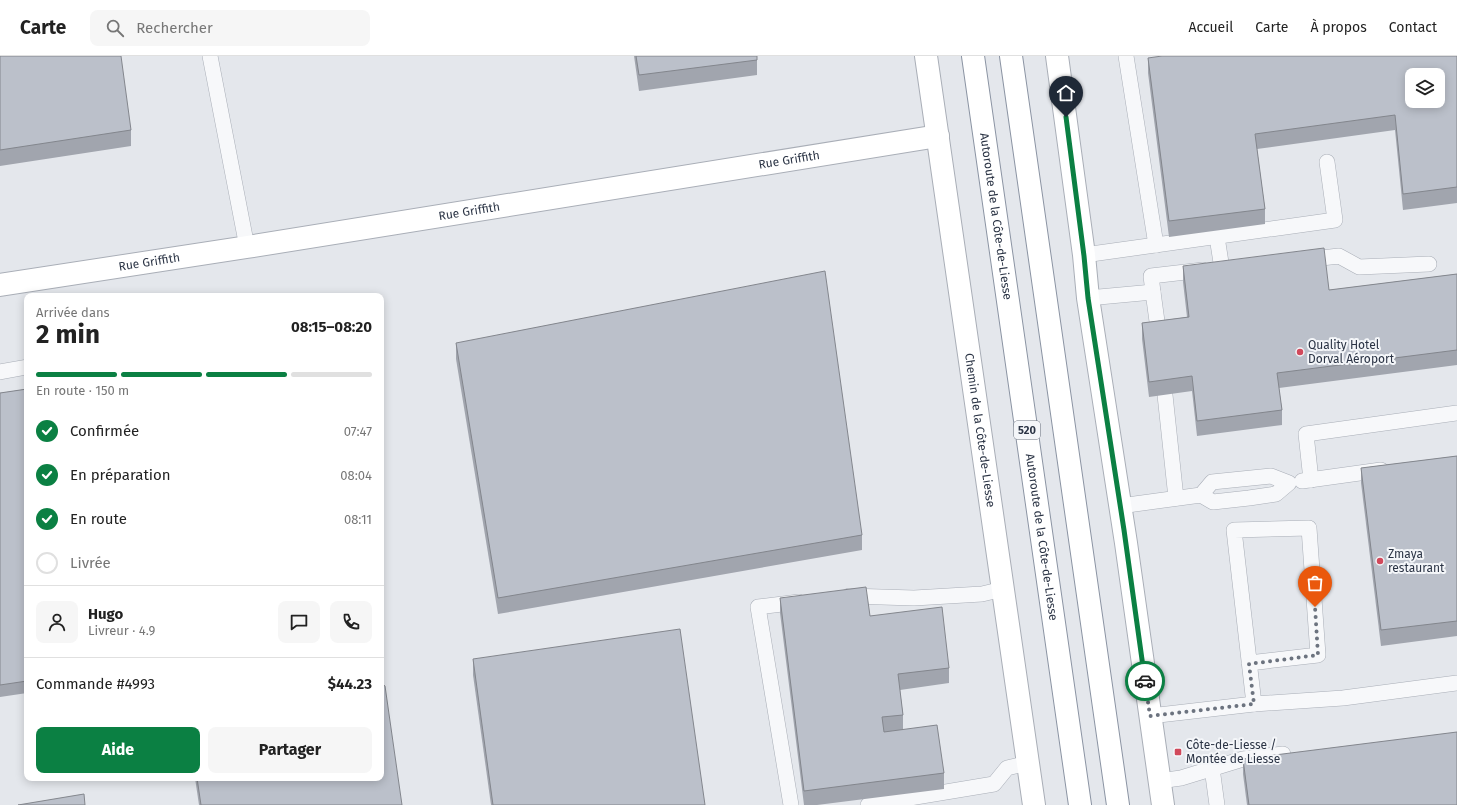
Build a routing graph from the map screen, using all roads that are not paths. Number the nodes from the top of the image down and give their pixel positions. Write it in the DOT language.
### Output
graph roads {
  1 [pos="210,56"];
  2 [pos="926,56"];
  3 [pos="973,56"];
  4 [pos="1011,56"];
  5 [pos="1057,56"];
  6 [pos="1126,56"];
  7 [pos="938,136"];
  8 [pos="1327,162"];
  9 [pos="1217,237"];
  10 [pos="1156,245"];
  11 [pos="247,248"];
  12 [pos="1084,256"];
  13 [pos="1292,261"];
  14 [pos="1428,264"];
  15 [pos="1237,267"];
  16 [pos="1222,268"];
  17 [pos="0,285"];
  18 [pos="1154,292"];
  19 [pos="1088,298"];
  20 [pos="1159,336"];
  21 [pos="24,368"];
  22 [pos="0,372"];
  23 [pos="1165,395"];
  24 [pos="1457,413"];
  25 [pos="1396,468"];
  26 [pos="1311,480"];
  27 [pos="1289,483"];
  28 [pos="1202,495"];
  29 [pos="1176,498"];
  30 [pos="1120,506"];
  31 [pos="1003,589"];
  32 [pos="832,598"];
  33 [pos="810,601"];
  34 [pos="1249,664"];
  35 [pos="1457,684"];
  36 [pos="1254,704"];
  37 [pos="1150,716"];
  38 [pos="1298,752"];
  39 [pos="1028,763"];
  40 [pos="1212,768"];
  41 [pos="1159,781"];
  42 [pos="791,805"];
  43 [pos="868,805"];
  44 [pos="1034,805"];
  45 [pos="1080,805"];
  46 [pos="1118,805"];
  47 [pos="1163,805"];
  48 [pos="1218,805"];
  1 -- 11 [label="lane"];
  2 -- 7 [label="main road, Chemin de la Côte-de-Liesse"];
  3 -- 45 [label="main road, Autoroute de la Côte-de-Liesse / 520"];
  4 -- 46 [label="main road"];
  5 -- 12 [label="main road"];
  6 -- 10 [label="lane"];
  7 -- 11 [label="main road, Rue Griffith"];
  7 -- 31 [label="main road, Chemin de la Côte-de-Liesse"];
  8 -- 9 [label="lane"];
  9 -- 10 [label="lane"];
  9 -- 16 [label="lane"];
  10 -- 12 [label="lane"];
  11 -- 17 [label="main road, Rue Griffith"];
  12 -- 19 [label="main road"];
  13 -- 14 [label="lane"];
  15 -- 16 [label="lane"];
  16 -- 18 [label="lane"];
  18 -- 19 [label="lane"];
  18 -- 20 [label="lane"];
  19 -- 30 [label="main road"];
  21 -- 22 [label="lane"];
  23 -- 29 [label="lane"];
  24 -- 26 [label="lane"];
  25 -- 26 [label="lane"];
  26 -- 27 [label="lane"];
  27 -- 28 [label="lane"];
  27 -- 28 [label="lane"];
  28 -- 29 [label="lane"];
  29 -- 30 [label="lane"];
  30 -- 37 [label="main road"];
  31 -- 32 [label="lane"];
  31 -- 39 [label="main road, Chemin de la Côte-de-Liesse"];
  33 -- 42 [label="lane"];
  34 -- 34 [label="lane"];
  34 -- 36 [label="lane"];
  35 -- 36 [label="lane"];
  36 -- 37 [label="lane"];
  37 -- 41 [label="main road"];
  38 -- 40 [label="lane"];
  39 -- 43 [label="lane"];
  39 -- 44 [label="main road, Chemin de la Côte-de-Liesse"];
  40 -- 41 [label="lane"];
  40 -- 48 [label="lane"];
  41 -- 47 [label="main road"];
}
